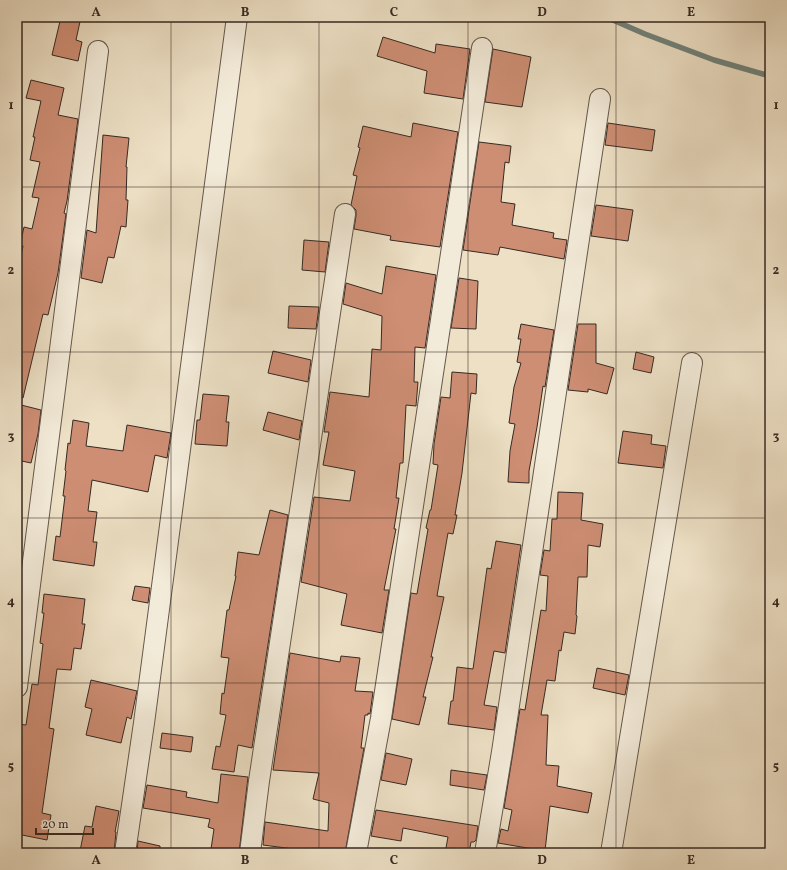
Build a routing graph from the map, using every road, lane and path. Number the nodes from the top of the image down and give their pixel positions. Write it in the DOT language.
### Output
graph roads {
  1 [pos="237,17"];
  2 [pos="482,48"];
  3 [pos="98,51"];
  4 [pos="600,98"];
  5 [pos="345,214"];
  6 [pos="692,363"];
  7 [pos="17,687"];
  8 [pos="125,853"];
  9 [pos="250,853"];
  10 [pos="356,853"];
  11 [pos="485,853"];
  12 [pos="611,853"];
  1 -- 8 [label="street"];
  2 -- 10 [label="street"];
  3 -- 7 [label="street"];
  4 -- 11 [label="street"];
  5 -- 9 [label="street"];
  6 -- 12 [label="street"];
}
